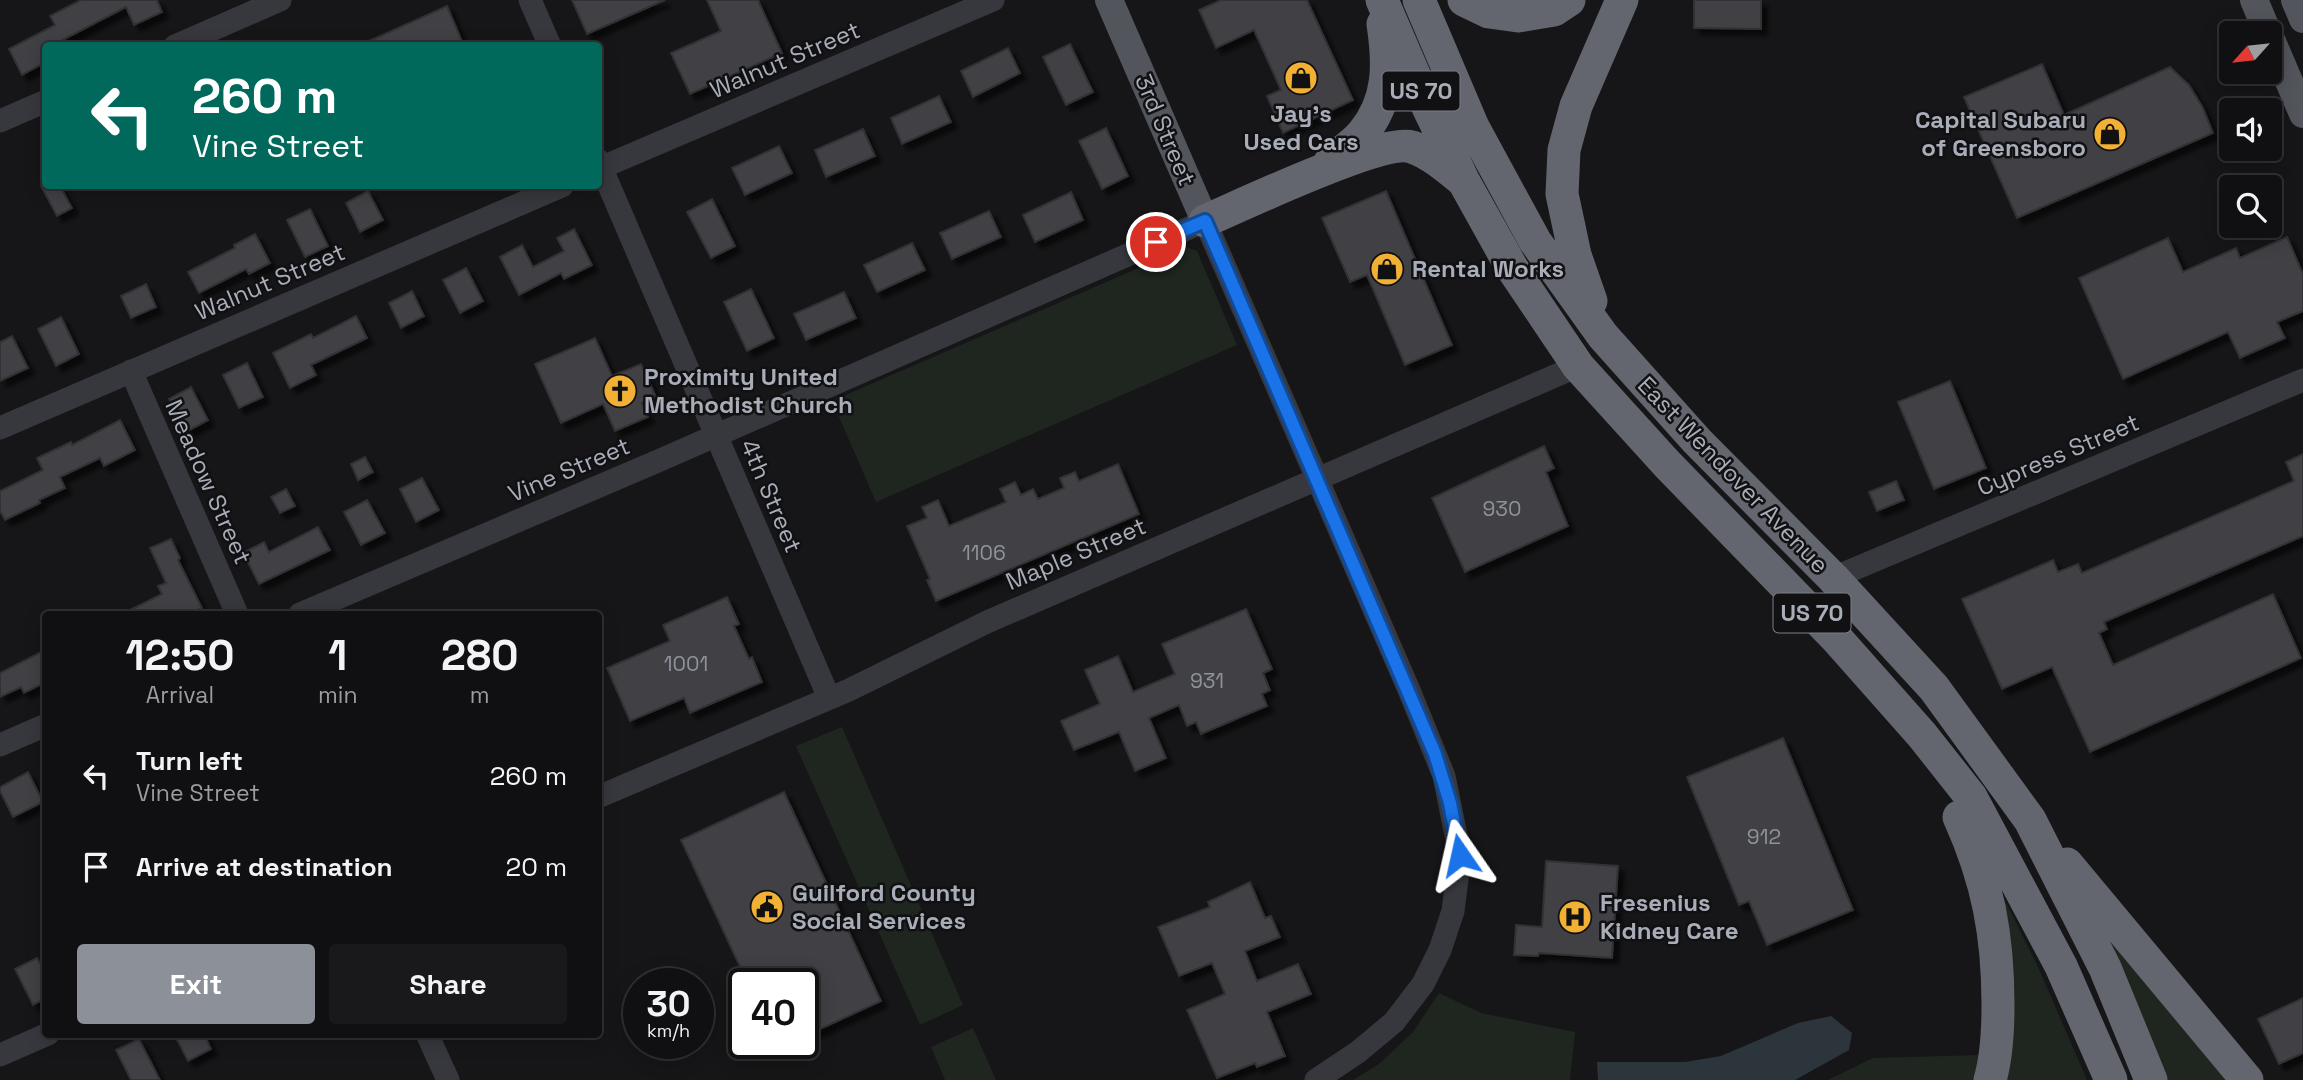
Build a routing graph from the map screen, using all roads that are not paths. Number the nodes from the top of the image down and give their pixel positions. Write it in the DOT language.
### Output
graph roads {
  1 [pos="280,0"];
  2 [pos="530,0"];
  3 [pos="993,0"];
  4 [pos="1109,0"];
  5 [pos="1381,0"];
  6 [pos="1419,0"];
  7 [pos="1464,0"];
  8 [pos="1569,0"];
  9 [pos="1622,0"];
  10 [pos="2254,0"];
  11 [pos="2295,0"];
  12 [pos="2303,19"];
  13 [pos="2263,21"];
  14 [pos="184,42"];
  15 [pos="548,42"];
  16 [pos="2282,65"];
  17 [pos="42,103"];
  18 [pos="2303,114"];
  19 [pos="0,121"];
  20 [pos="602,164"];
  21 [pos="1320,170"];
  22 [pos="602,172"];
  23 [pos="1463,180"];
  24 [pos="555,189"];
  25 [pos="1205,221"];
  26 [pos="1603,336"];
  27 [pos="1578,366"];
  28 [pos="131,371"];
  29 [pos="2303,380"];
  30 [pos="1654,394"];
  31 [pos="0,428"];
  32 [pos="716,434"];
  33 [pos="1317,479"];
  34 [pos="1833,578"];
  35 [pos="236,611"];
  36 [pos="307,611"];
  37 [pos="829,698"];
  38 [pos="42,727"];
  39 [pos="1922,735"];
  40 [pos="0,745"];
  41 [pos="602,795"];
  42 [pos="2030,820"];
  43 [pos="42,1037"];
  44 [pos="429,1038"];
  45 [pos="0,1055"];
  46 [pos="448,1080"];
  47 [pos="1316,1080"];
  48 [pos="1990,1080"];
  49 [pos="2111,1080"];
  50 [pos="2151,1080"];
  51 [pos="2247,1080"];
  1 -- 14 [label="street"];
  2 -- 15 [label="street"];
  3 -- 20 [label="street, Walnut Street"];
  4 -- 25 [label="main road, 3rd Street"];
  5 -- 21 [label="highway"];
  5 -- 23 [label="highway, East Wendover Avenue / US 70"];
  6 -- 26 [label="highway, East Wendover Avenue / US 70"];
  7 -- 8 [label="highway"];
  9 -- 26 [label="highway"];
  10 -- 13 [label="main road"];
  11 -- 12 [label="main road"];
  16 -- 18 [label="main road"];
  17 -- 19 [label="street"];
  21 -- 23 [label="highway"];
  21 -- 25 [label="highway"];
  22 -- 32 [label="street, 4th Street"];
  23 -- 27 [label="highway, East Wendover Avenue / US 70"];
  24 -- 28 [label="street, Walnut Street"];
  25 -- 32 [label="street, Vine Street"];
  25 -- 33 [label="street, 3rd Street"];
  26 -- 30 [label="highway, East Wendover Avenue / US 70"];
  27 -- 30 [label="highway"];
  27 -- 33 [label="street, Maple Street"];
  27 -- 39 [label="highway, East Wendover Avenue / US 70"];
  28 -- 31 [label="street, Walnut Street"];
  28 -- 35 [label="street, Meadow Street"];
  29 -- 34 [label="street, Cypress Street"];
  30 -- 34 [label="highway, East Wendover Avenue / US 70"];
  32 -- 36 [label="street, Vine Street"];
  32 -- 37 [label="street, 4th Street"];
  33 -- 37 [label="street, Maple Street"];
  33 -- 47 [label="street, 3rd Street"];
  34 -- 42 [label="highway, East Wendover Avenue / US 70"];
  37 -- 41 [label="street, Maple Street"];
  38 -- 40 [label="street"];
  39 -- 48 [label="highway"];
  39 -- 49 [label="highway, East Wendover Avenue / US 70"];
  42 -- 50 [label="highway, East Wendover Avenue / US 70"];
  42 -- 51 [label="highway"];
  43 -- 45 [label="street"];
  44 -- 46 [label="street"];
}
